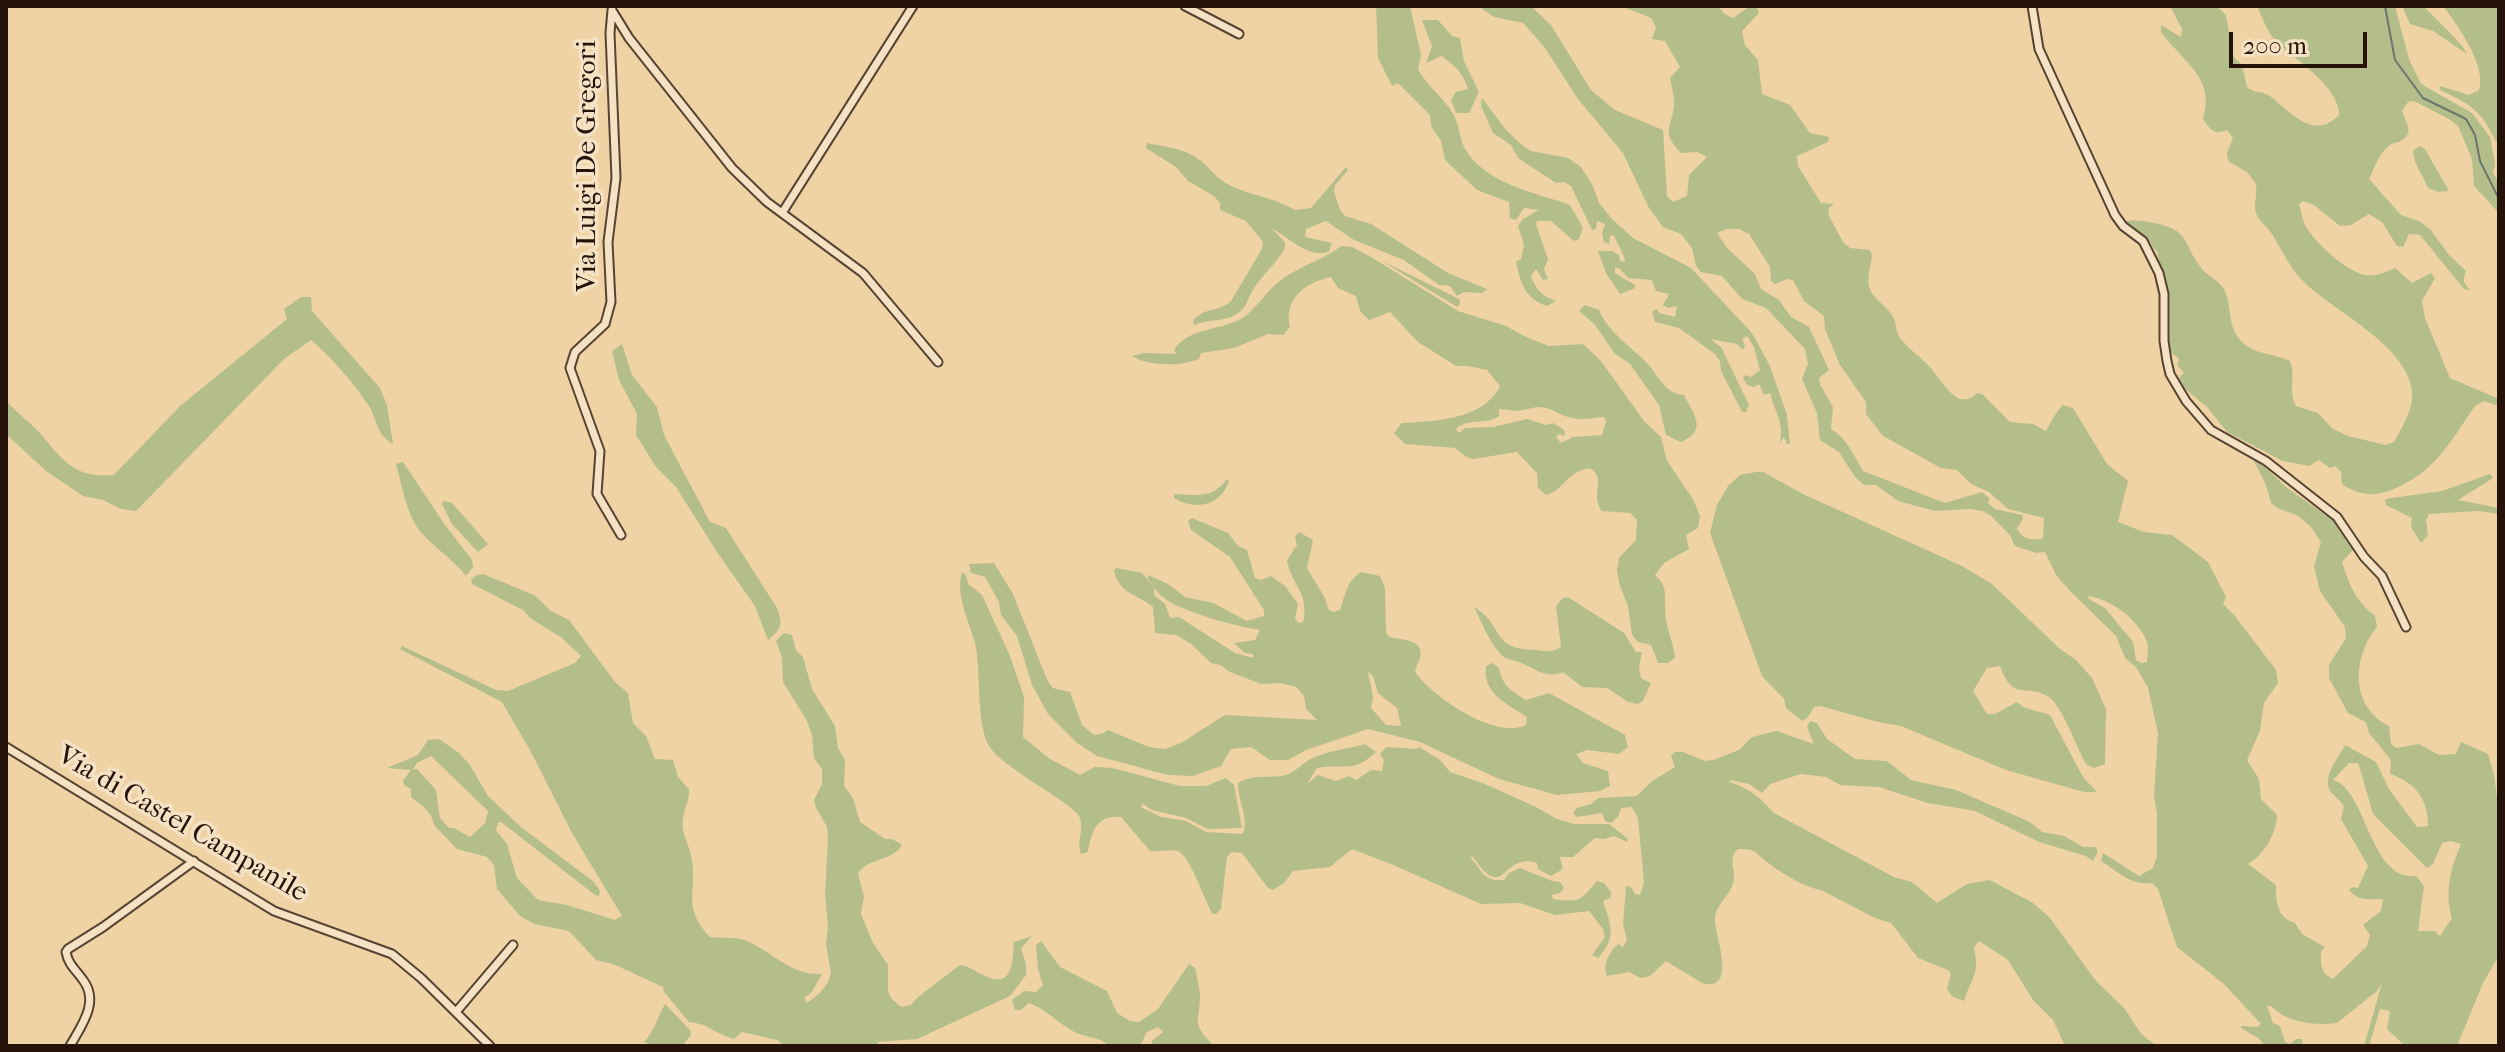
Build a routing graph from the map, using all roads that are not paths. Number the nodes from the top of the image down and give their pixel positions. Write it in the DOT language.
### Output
graph roads {
  1 [pos="913,6"];
  2 [pos="1185,6"];
  3 [pos="2032,6"];
  4 [pos="611,8"];
  5 [pos="1239,34"];
  6 [pos="782,213"];
  7 [pos="938,362"];
  8 [pos="621,535"];
  9 [pos="2406,627"];
  10 [pos="6,747"];
  11 [pos="194,861"];
  12 [pos="513,945"];
  13 [pos="456,1012"];
  14 [pos="70,1046"];
  15 [pos="490,1046"];
  1 -- 6 [label="street"];
  2 -- 5 [label="street"];
  3 -- 9 [label="street"];
  4 -- 6 [label="street"];
  4 -- 8 [label="street, Via Luigi De Gregori"];
  6 -- 7 [label="street"];
  10 -- 11 [label="street, Via di Castel Campanile"];
  11 -- 13 [label="street, Via di Castel Campanile"];
  11 -- 14 [label="street"];
  12 -- 13 [label="street"];
  13 -- 15 [label="street, Via di Castel Campanile"];
}
